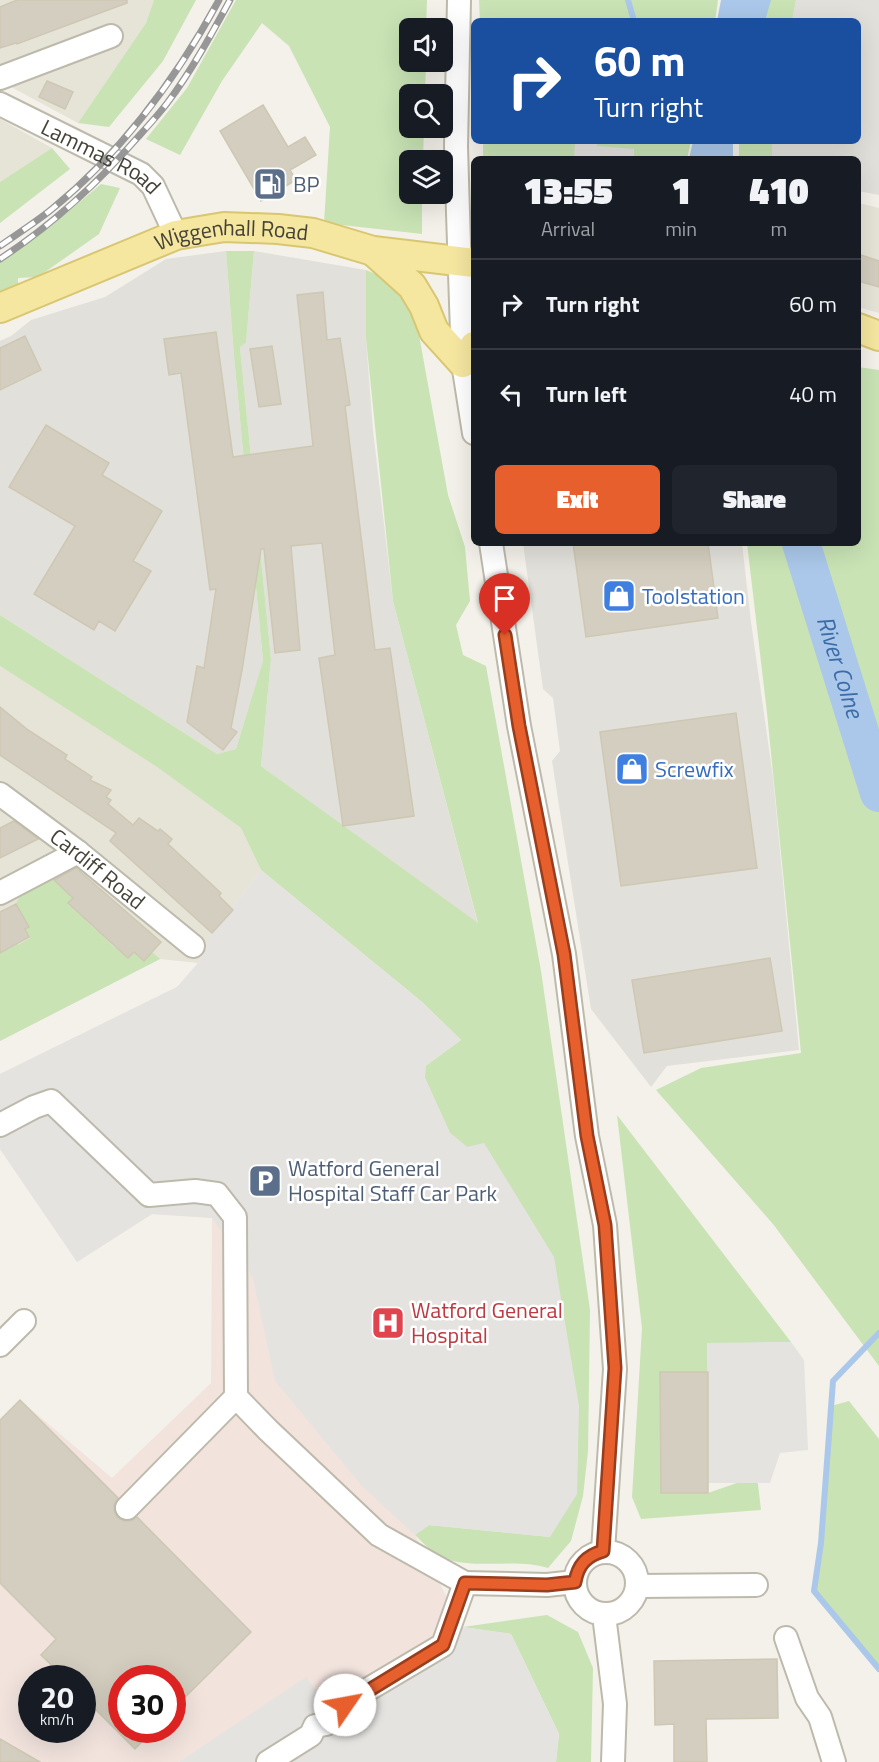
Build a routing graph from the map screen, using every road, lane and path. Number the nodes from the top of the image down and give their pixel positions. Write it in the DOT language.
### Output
graph roads {
  1 [pos="459,0"];
  2 [pos="111,36"];
  3 [pos="0,78"];
  4 [pos="0,104"];
  5 [pos="176,235"];
  6 [pos="372,251"];
  7 [pos="467,262"];
  8 [pos="0,308"];
  9 [pos="861,329"];
  10 [pos="879,336"];
  11 [pos="469,355"];
  12 [pos="471,386"];
  13 [pos="491,546"];
  14 [pos="0,794"];
  15 [pos="78,852"];
  16 [pos="0,893"];
  17 [pos="192,946"];
  18 [pos="0,1125"];
  19 [pos="24,1321"];
  20 [pos="0,1345"];
  21 [pos="236,1397"];
  22 [pos="127,1508"];
  23 [pos="603,1551"];
  24 [pos="575,1582"];
  25 [pos="465,1583"];
  26 [pos="756,1585"];
  27 [pos="638,1586"];
  28 [pos="604,1615"];
  29 [pos="786,1638"];
  30 [pos="268,1762"];
  31 [pos="613,1762"];
  32 [pos="834,1762"];
  1 -- 7 [label="street"];
  2 -- 3 [label="street"];
  4 -- 5 [label="street, Lammas Road"];
  5 -- 6 [label="main road, Wiggenhall Road"];
  5 -- 8 [label="main road, Wiggenhall Road"];
  6 -- 7 [label="main road, Wiggenhall Road"];
  6 -- 11 [label="main road"];
  7 -- 11 [label="street"];
  9 -- 10 [label="main road"];
  11 -- 12 [label="street"];
  13 -- 23 [label="street"];
  14 -- 15 [label="street, Cardiff Road"];
  15 -- 16 [label="street"];
  15 -- 17 [label="street, Cardiff Road"];
  18 -- 21 [label="street"];
  19 -- 20 [label="street"];
  21 -- 22 [label="street"];
  21 -- 25 [label="street"];
  23 -- 24 [label="street"];
  23 -- 27 [label="street"];
  24 -- 25 [label="street"];
  24 -- 28 [label="street"];
  25 -- 30 [label="street"];
  26 -- 27 [label="street"];
  27 -- 28 [label="street"];
  28 -- 31 [label="street"];
  29 -- 32 [label="street"];
}
